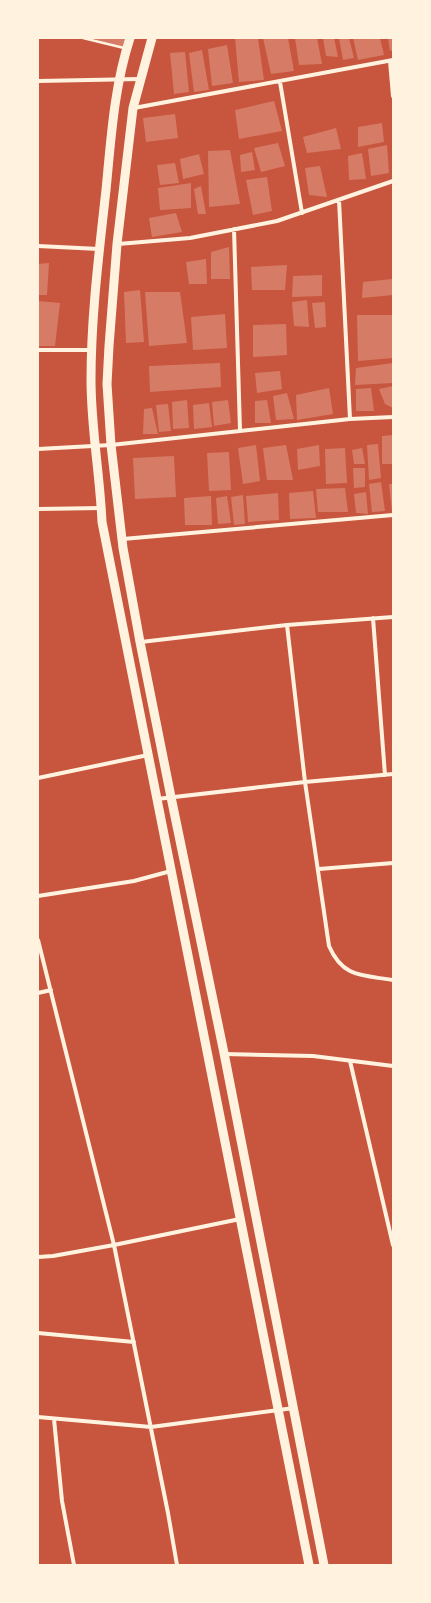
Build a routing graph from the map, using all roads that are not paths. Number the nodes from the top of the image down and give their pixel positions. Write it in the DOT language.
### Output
graph roads {
  1 [pos="83,38"];
  2 [pos="130,38"];
  3 [pos="152,38"];
  4 [pos="127,48"];
  5 [pos="392,60"];
  6 [pos="140,79"];
  7 [pos="119,80"];
  8 [pos="38,81"];
  9 [pos="280,82"];
  10 [pos="393,96"];
  11 [pos="133,108"];
  12 [pos="393,181"];
  13 [pos="339,200"];
  14 [pos="302,212"];
  15 [pos="234,229"];
  16 [pos="117,244"];
  17 [pos="38,246"];
  18 [pos="99,249"];
  19 [pos="38,350"];
  20 [pos="93,350"];
  21 [pos="393,417"];
  22 [pos="350,419"];
  23 [pos="240,430"];
  24 [pos="110,445"];
  25 [pos="95,446"];
  26 [pos="38,449"];
  27 [pos="102,508"];
  28 [pos="38,509"];
  29 [pos="393,515"];
  30 [pos="122,539"];
  31 [pos="393,617"];
  32 [pos="373,618"];
  33 [pos="287,625"];
  34 [pos="140,642"];
  35 [pos="148,755"];
  36 [pos="393,774"];
  37 [pos="385,775"];
  38 [pos="38,778"];
  39 [pos="305,782"];
  40 [pos="171,797"];
  41 [pos="157,799"];
  42 [pos="393,863"];
  43 [pos="318,869"];
  44 [pos="171,871"];
  45 [pos="38,896"];
  46 [pos="38,940"];
  47 [pos="393,980"];
  48 [pos="51,990"];
  49 [pos="38,993"];
  50 [pos="224,1054"];
  51 [pos="350,1061"];
  52 [pos="393,1066"];
  53 [pos="240,1219"];
  54 [pos="114,1245"];
  55 [pos="393,1246"];
  56 [pos="38,1256"];
  57 [pos="38,1333"];
  58 [pos="134,1342"];
  59 [pos="294,1408"];
  60 [pos="278,1409"];
  61 [pos="38,1417"];
  62 [pos="54,1419"];
  63 [pos="151,1427"];
  64 [pos="74,1565"];
  65 [pos="177,1565"];
  66 [pos="309,1565"];
  67 [pos="324,1565"];
  1 -- 4 [label="lane"];
  2 -- 4 [label="highway"];
  3 -- 6 [label="highway"];
  4 -- 7 [label="highway"];
  5 -- 9 [label="street"];
  5 -- 10 [label="street"];
  6 -- 7 [label="street"];
  6 -- 11 [label="highway"];
  7 -- 8 [label="street"];
  7 -- 18 [label="highway"];
  9 -- 11 [label="street"];
  9 -- 14 [label="street"];
  11 -- 16 [label="highway"];
  12 -- 13 [label="street"];
  13 -- 14 [label="street"];
  13 -- 22 [label="street"];
  14 -- 15 [label="street"];
  15 -- 16 [label="street"];
  15 -- 23 [label="street"];
  16 -- 24 [label="highway"];
  17 -- 18 [label="street"];
  18 -- 20 [label="highway"];
  19 -- 20 [label="street"];
  20 -- 25 [label="highway"];
  21 -- 22 [label="street"];
  22 -- 23 [label="street"];
  23 -- 24 [label="street"];
  24 -- 25 [label="street"];
  24 -- 30 [label="highway"];
  25 -- 26 [label="street"];
  25 -- 27 [label="highway"];
  27 -- 28 [label="street"];
  27 -- 35 [label="highway"];
  29 -- 30 [label="street"];
  30 -- 34 [label="highway"];
  31 -- 32 [label="street"];
  32 -- 33 [label="street"];
  32 -- 37 [label="street"];
  33 -- 34 [label="street"];
  33 -- 39 [label="street"];
  34 -- 40 [label="highway"];
  35 -- 38 [label="street"];
  35 -- 41 [label="highway"];
  36 -- 37 [label="street"];
  37 -- 39 [label="street"];
  39 -- 40 [label="street"];
  39 -- 43 [label="street"];
  40 -- 41 [label="street"];
  40 -- 50 [label="highway"];
  41 -- 44 [label="highway"];
  42 -- 43 [label="street"];
  43 -- 47 [label="street"];
  44 -- 45 [label="street"];
  44 -- 53 [label="highway"];
  46 -- 48 [label="street"];
  48 -- 49 [label="street"];
  48 -- 54 [label="street"];
  50 -- 51 [label="street"];
  50 -- 59 [label="highway"];
  51 -- 52 [label="street"];
  51 -- 55 [label="street"];
  53 -- 54 [label="street"];
  53 -- 60 [label="highway"];
  54 -- 56 [label="street"];
  54 -- 58 [label="street"];
  57 -- 58 [label="street"];
  58 -- 63 [label="street"];
  59 -- 60 [label="street"];
  59 -- 67 [label="highway"];
  60 -- 63 [label="street"];
  60 -- 66 [label="highway"];
  61 -- 62 [label="street"];
  62 -- 63 [label="street"];
  62 -- 64 [label="street"];
  63 -- 65 [label="street"];
}
